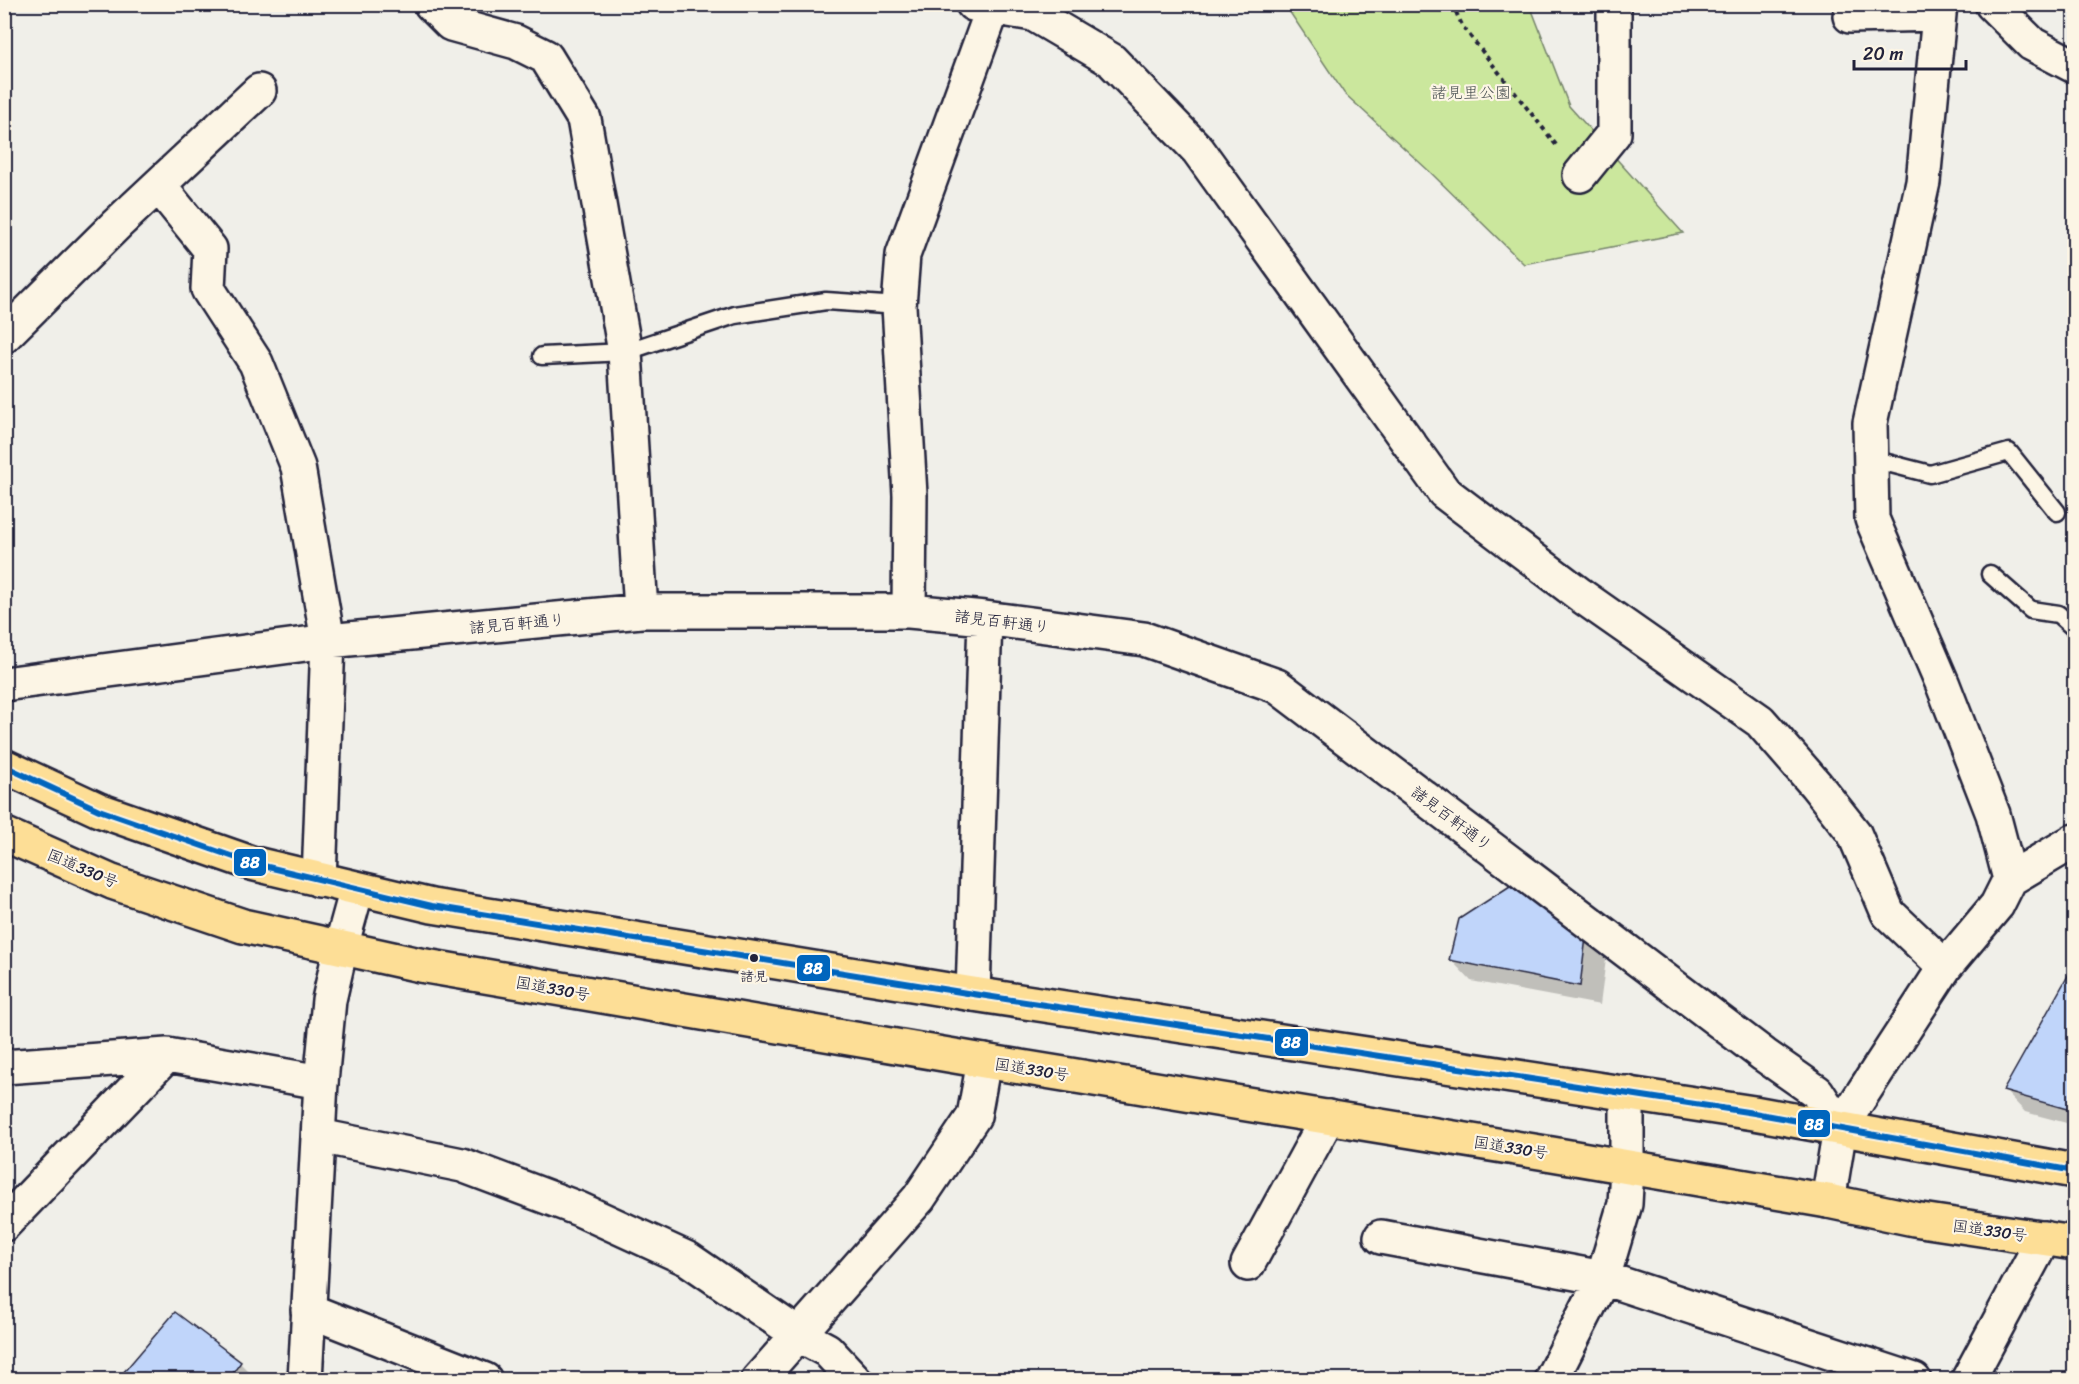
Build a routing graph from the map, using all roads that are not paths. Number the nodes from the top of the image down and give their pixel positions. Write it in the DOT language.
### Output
graph roads {
  1 [pos="431,4"];
  2 [pos="1614,4"];
  3 [pos="1992,4"];
  4 [pos="983,6"];
  5 [pos="1940,9"];
  6 [pos="1059,14"];
  7 [pos="1850,16"];
  8 [pos="2074,66"];
  9 [pos="259,91"];
  10 [pos="1580,175"];
  11 [pos="159,186"];
  12 [pos="899,306"];
  13 [pos="4,336"];
  14 [pos="625,352"];
  15 [pos="542,356"];
  16 [pos="1872,459"];
  17 [pos="2057,512"];
  18 [pos="1990,574"];
  19 [pos="641,611"];
  20 [pos="909,611"];
  21 [pos="985,618"];
  22 [pos="2074,628"];
  23 [pos="328,641"];
  24 [pos="4,684"];
  25 [pos="4,766"];
  26 [pos="4,834"];
  27 [pos="2074,841"];
  28 [pos="2010,879"];
  29 [pos="319,880"];
  30 [pos="357,889"];
  31 [pos="340,947"];
  32 [pos="1945,967"];
  33 [pos="973,994"];
  34 [pos="167,1055"];
  35 [pos="984,1061"];
  36 [pos="4,1067"];
  37 [pos="321,1082"];
  38 [pos="1627,1093"];
  39 [pos="1328,1117"];
  40 [pos="1840,1128"];
  41 [pos="319,1136"];
  42 [pos="1627,1168"];
  43 [pos="2074,1171"];
  44 [pos="1828,1201"];
  45 [pos="4,1224"];
  46 [pos="1381,1237"];
  47 [pos="2059,1240"];
  48 [pos="1248,1264"];
  49 [pos="1603,1278"];
  50 [pos="308,1310"];
  51 [pos="799,1335"];
  52 [pos="304,1380"];
  53 [pos="485,1380"];
  54 [pos="758,1380"];
  55 [pos="855,1380"];
  56 [pos="1551,1380"];
  57 [pos="1914,1380"];
  58 [pos="1968,1380"];
  1 -- 14 [label="street"];
  2 -- 10 [label="street"];
  3 -- 8 [label="street"];
  4 -- 6 [label="street"];
  4 -- 12 [label="street"];
  5 -- 7 [label="street"];
  5 -- 16 [label="street"];
  6 -- 32 [label="street"];
  9 -- 11 [label="street"];
  11 -- 13 [label="street"];
  11 -- 23 [label="street"];
  12 -- 14 [label="lane"];
  12 -- 20 [label="street"];
  14 -- 15 [label="lane"];
  14 -- 19 [label="street"];
  16 -- 17 [label="lane"];
  16 -- 28 [label="street"];
  18 -- 22 [label="lane"];
  19 -- 20 [label="street, 諸見百軒通り"];
  19 -- 23 [label="street, 諸見百軒通り"];
  20 -- 21 [label="street, 諸見百軒通り"];
  21 -- 33 [label="street"];
  21 -- 40 [label="street, 諸見百軒通り"];
  23 -- 24 [label="street, 諸見百軒通り"];
  23 -- 29 [label="street"];
  25 -- 29 [label="highway"];
  26 -- 31 [label="highway, 国道330号"];
  27 -- 28 [label="street"];
  28 -- 32 [label="street"];
  29 -- 30 [label="highway"];
  30 -- 31 [label="street"];
  30 -- 33 [label="highway"];
  31 -- 35 [label="highway, 国道330号"];
  31 -- 37 [label="street"];
  32 -- 40 [label="street"];
  33 -- 38 [label="highway"];
  34 -- 36 [label="street"];
  34 -- 37 [label="street"];
  34 -- 45 [label="street"];
  35 -- 39 [label="highway, 国道330号"];
  35 -- 51 [label="street"];
  37 -- 41 [label="street"];
  38 -- 40 [label="highway"];
  38 -- 42 [label="street"];
  39 -- 42 [label="highway, 国道330号"];
  39 -- 48 [label="street"];
  40 -- 43 [label="highway"];
  40 -- 44 [label="street"];
  41 -- 50 [label="street"];
  41 -- 51 [label="street"];
  42 -- 44 [label="highway, 国道330号"];
  42 -- 49 [label="street"];
  44 -- 47 [label="highway, 国道330号"];
  46 -- 49 [label="street"];
  47 -- 58 [label="street"];
  49 -- 56 [label="street"];
  49 -- 57 [label="street"];
  50 -- 52 [label="street"];
  50 -- 53 [label="street"];
  51 -- 54 [label="street"];
  51 -- 55 [label="street"];
}
